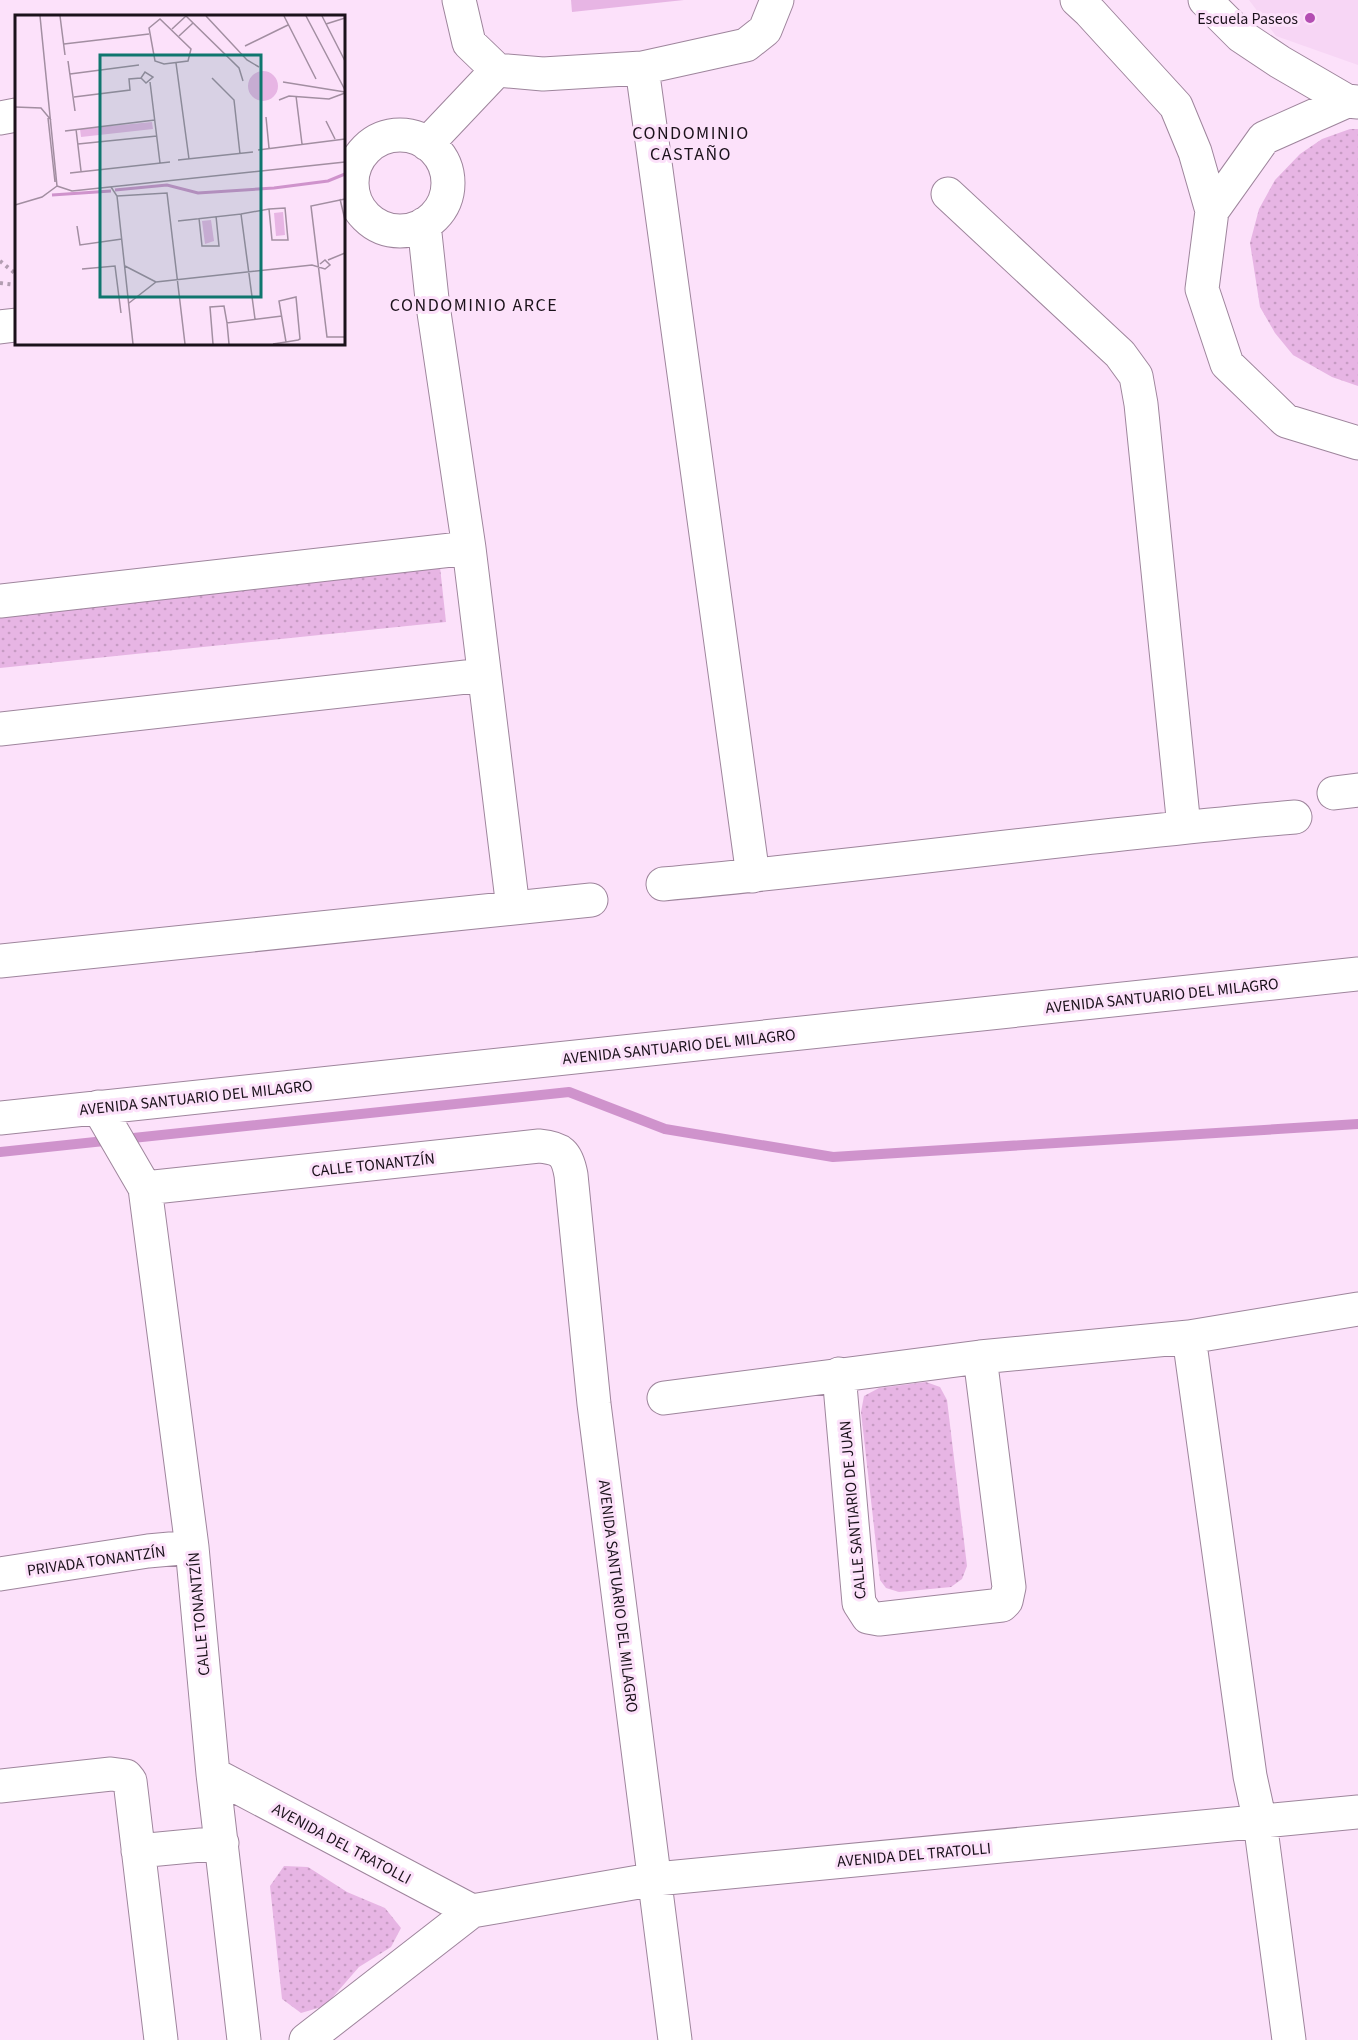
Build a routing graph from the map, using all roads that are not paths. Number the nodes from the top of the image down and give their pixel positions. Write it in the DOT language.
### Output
graph roads {
  1 [pos="459,0"];
  2 [pos="777,0"];
  3 [pos="1077,0"];
  4 [pos="1205,0"];
  5 [pos="642,68"];
  6 [pos="497,69"];
  7 [pos="1352,101"];
  8 [pos="15,115"];
  9 [pos="0,118"];
  10 [pos="427,144"];
  11 [pos="348,188"];
  12 [pos="948,194"];
  13 [pos="1212,211"];
  14 [pos="424,224"];
  15 [pos="15,325"];
  16 [pos="0,327"];
  17 [pos="1358,443"];
  18 [pos="469,548"];
  19 [pos="0,601"];
  20 [pos="483,675"];
  21 [pos="0,729"];
  22 [pos="1295,817"];
  23 [pos="1184,826"];
  24 [pos="753,876"];
  25 [pos="663,884"];
  26 [pos="591,900"];
  27 [pos="513,908"];
  28 [pos="0,961"];
  29 [pos="1358,974"];
  30 [pos="98,1107"];
  31 [pos="0,1118"];
  32 [pos="563,1152"];
  33 [pos="145,1188"];
  34 [pos="1358,1310"];
  35 [pos="1189,1337"];
  36 [pos="980,1358"];
  37 [pos="839,1374"];
  38 [pos="664,1398"];
  39 [pos="192,1547"];
  40 [pos="0,1574"];
  41 [pos="213,1774"];
  42 [pos="0,1786"];
  43 [pos="1358,1812"];
  44 [pos="1260,1822"];
  45 [pos="222,1844"];
  46 [pos="138,1851"];
  47 [pos="656,1879"];
  48 [pos="472,1911"];
  49 [pos="162,2040"];
  50 [pos="244,2040"];
  51 [pos="306,2040"];
  52 [pos="675,2040"];
  53 [pos="1289,2040"];
  1 -- 6 [label="street"];
  2 -- 5 [label="street"];
  3 -- 13 [label="street"];
  4 -- 7 [label="street"];
  5 -- 6 [label="street"];
  5 -- 24 [label="street"];
  6 -- 10 [label="street"];
  7 -- 13 [label="street"];
  8 -- 9 [label="street"];
  10 -- 11 [label="street"];
  10 -- 14 [label="street"];
  11 -- 14 [label="street"];
  12 -- 23 [label="street"];
  13 -- 17 [label="street"];
  14 -- 18 [label="street"];
  15 -- 16 [label="street"];
  18 -- 19 [label="street"];
  18 -- 20 [label="street"];
  20 -- 21 [label="street"];
  20 -- 27 [label="street"];
  22 -- 23 [label="street"];
  23 -- 24 [label="street"];
  24 -- 25 [label="street"];
  26 -- 27 [label="street"];
  27 -- 28 [label="street"];
  29 -- 30 [label="street, AVENIDA SANTUARIO DEL MILAGRO"];
  30 -- 31 [label="street, AVENIDA SANTUARIO DEL MILAGRO"];
  30 -- 33 [label="street, CALLE TONANTZÍN"];
  32 -- 33 [label="street, CALLE TONANTZÍN"];
  32 -- 47 [label="street, AVENIDA SANTUARIO DEL MILAGRO"];
  33 -- 39 [label="street, CALLE TONANTZÍN"];
  34 -- 35 [label="street"];
  35 -- 36 [label="street"];
  35 -- 44 [label="street"];
  36 -- 37 [label="street"];
  36 -- 37 [label="street, CALLE SANTIARIO DE JUAN"];
  37 -- 38 [label="street"];
  39 -- 40 [label="street, PRIVADA TONANTZÍN"];
  39 -- 41 [label="street, CALLE TONANTZÍN"];
  41 -- 45 [label="street, CALLE TONANTZÍN"];
  41 -- 48 [label="street, AVENIDA DEL TRATOLLI"];
  42 -- 46 [label="street"];
  43 -- 44 [label="street, AVENIDA DEL TRATOLLI"];
  44 -- 47 [label="street, AVENIDA DEL TRATOLLI"];
  44 -- 53 [label="street"];
  45 -- 46 [label="street"];
  45 -- 50 [label="street, CALLE TONANTZÍN"];
  46 -- 49 [label="street"];
  47 -- 48 [label="street, AVENIDA DEL TRATOLLI"];
  47 -- 52 [label="street, AVENIDA SANTUARIO DEL MILAGRO"];
  48 -- 51 [label="street, AVENIDA DEL TRATOLLI"];
}
